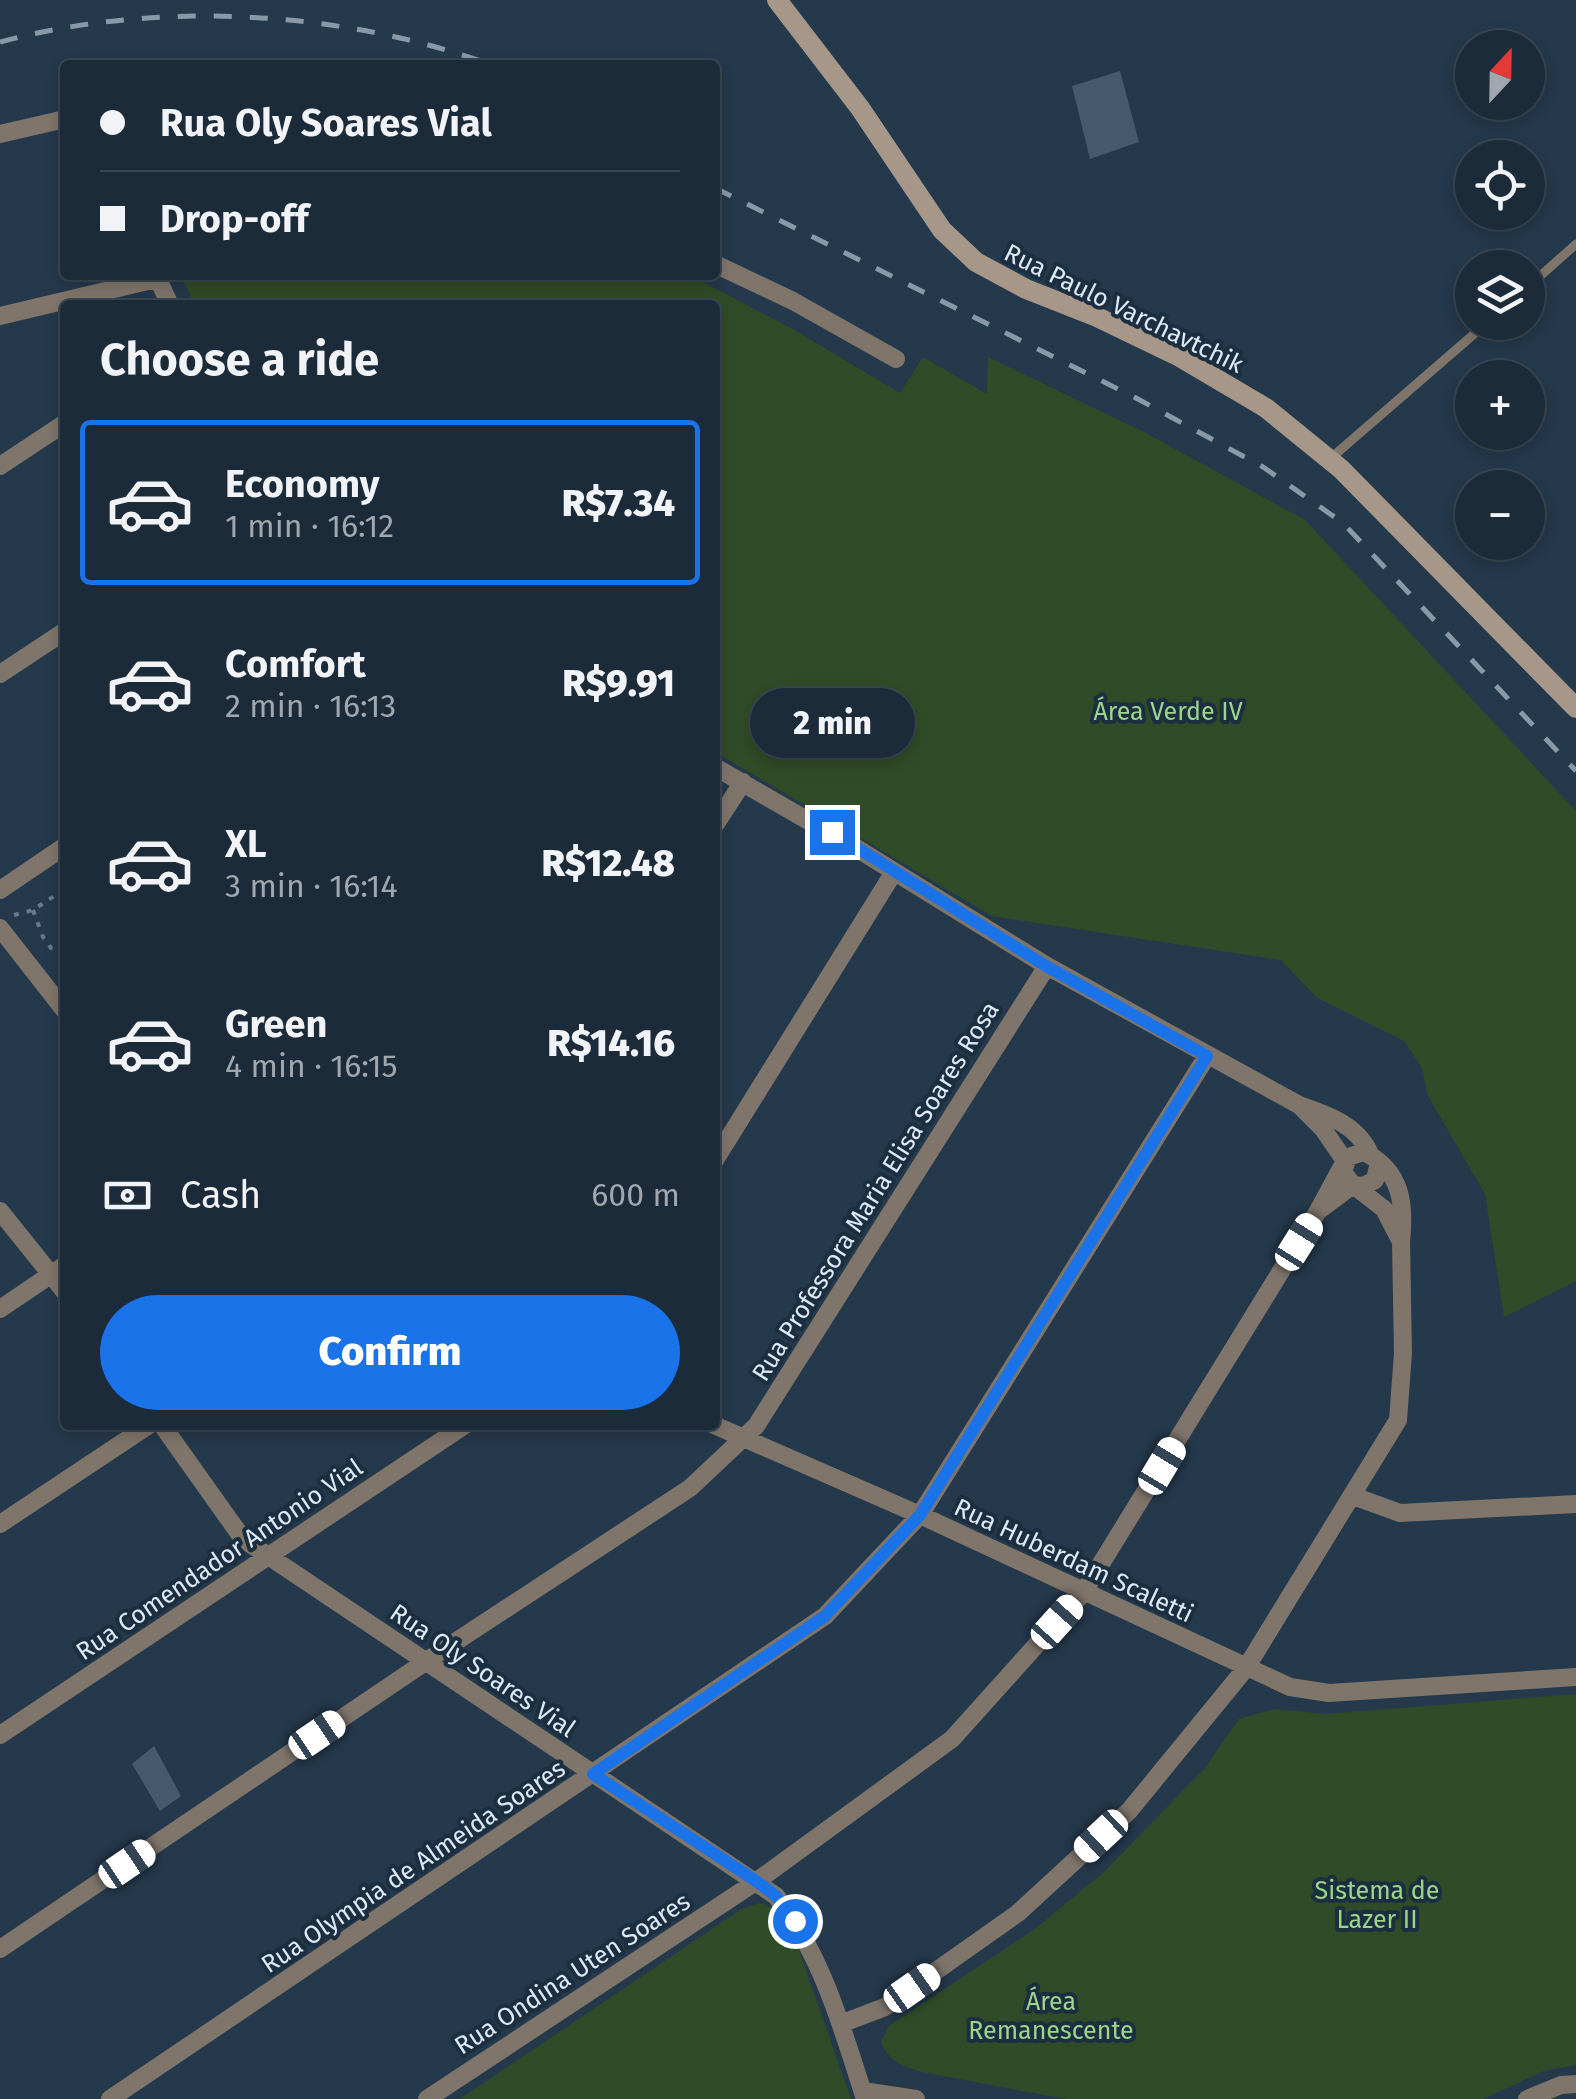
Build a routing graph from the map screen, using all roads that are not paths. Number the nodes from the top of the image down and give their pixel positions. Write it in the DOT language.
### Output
graph roads {
  1 [pos="777,0"];
  2 [pos="60,120"];
  3 [pos="0,134"];
  4 [pos="1576,244"];
  5 [pos="720,266"];
  6 [pos="1545,272"];
  7 [pos="144,280"];
  8 [pos="64,300"];
  9 [pos="60,301"];
  10 [pos="0,316"];
  11 [pos="1467,340"];
  12 [pos="896,359"];
  13 [pos="60,426"];
  14 [pos="1329,459"];
  15 [pos="0,466"];
  16 [pos="60,634"];
  17 [pos="0,674"];
  18 [pos="1576,708"];
  19 [pos="720,770"];
  20 [pos="742,782"];
  21 [pos="720,817"];
  22 [pos="812,822"];
  23 [pos="832,832"];
  24 [pos="60,849"];
  25 [pos="894,872"];
  26 [pos="0,890"];
  27 [pos="0,928"];
  28 [pos="1046,966"];
  29 [pos="60,1005"];
  30 [pos="1207,1056"];
  31 [pos="1299,1105"];
  32 [pos="720,1152"];
  33 [pos="1374,1158"];
  34 [pos="1345,1161"];
  35 [pos="1353,1184"];
  36 [pos="1318,1210"];
  37 [pos="0,1211"];
  38 [pos="1401,1242"];
  39 [pos="58,1270"];
  40 [pos="0,1309"];
  41 [pos="720,1428"];
  42 [pos="141,1430"];
  43 [pos="166,1430"];
  44 [pos="458,1430"];
  45 [pos="742,1439"];
  46 [pos="1353,1496"];
  47 [pos="1576,1504"];
  48 [pos="920,1515"];
  49 [pos="0,1524"];
  50 [pos="269,1556"];
  51 [pos="1083,1593"];
  52 [pos="427,1661"];
  53 [pos="1246,1668"];
  54 [pos="1576,1678"];
  55 [pos="0,1735"];
  56 [pos="593,1774"];
  57 [pos="756,1881"];
  58 [pos="0,1949"];
  59 [pos="843,2023"];
  60 [pos="1576,2084"];
  61 [pos="864,2095"];
  62 [pos="110,2099"];
  63 [pos="427,2099"];
  64 [pos="916,2099"];
  65 [pos="1526,2099"];
  1 -- 14 [label="street, Rua Paulo Varchavtchik"];
  2 -- 3 [label="street"];
  4 -- 6 [label="lane"];
  5 -- 12 [label="street"];
  7 -- 8 [label="street"];
  9 -- 10 [label="street"];
  11 -- 14 [label="lane"];
  13 -- 15 [label="street"];
  14 -- 18 [label="street, Rua Paulo Varchavtchik"];
  16 -- 17 [label="street"];
  19 -- 20 [label="street"];
  20 -- 21 [label="street"];
  20 -- 22 [label="street"];
  23 -- 25 [label="street"];
  24 -- 26 [label="street"];
  25 -- 28 [label="street"];
  25 -- 32 [label="street"];
  27 -- 29 [label="street"];
  28 -- 30 [label="street"];
  28 -- 45 [label="street, Rua Professora Maria Elisa Soares Rosa"];
  30 -- 31 [label="street"];
  30 -- 48 [label="street, Rua Olympia de Almeida Soares"];
  31 -- 33 [label="street"];
  31 -- 34 [label="street"];
  33 -- 34 [label="street"];
  33 -- 35 [label="street"];
  33 -- 38 [label="street"];
  34 -- 35 [label="street"];
  34 -- 36 [label="street, Rua Ondina Uten Soares"];
  35 -- 36 [label="street"];
  35 -- 38 [label="street"];
  36 -- 51 [label="street, Rua Ondina Uten Soares"];
  37 -- 39 [label="street"];
  38 -- 46 [label="street"];
  39 -- 40 [label="street"];
  41 -- 45 [label="street, Rua Huberdam Scaletti"];
  42 -- 49 [label="street"];
  43 -- 50 [label="street, Rua Oly Soares Vial"];
  44 -- 50 [label="street, Rua Comendador Antonio Vial"];
  45 -- 48 [label="street, Rua Huberdam Scaletti"];
  45 -- 52 [label="street, Rua Professora Maria Elisa Soares Rosa"];
  46 -- 47 [label="street"];
  46 -- 53 [label="street"];
  48 -- 51 [label="street, Rua Huberdam Scaletti"];
  48 -- 56 [label="street, Rua Olympia de Almeida Soares"];
  50 -- 52 [label="street, Rua Oly Soares Vial"];
  50 -- 55 [label="street, Rua Comendador Antonio Vial"];
  51 -- 53 [label="street, Rua Huberdam Scaletti"];
  51 -- 57 [label="street, Rua Ondina Uten Soares"];
  52 -- 56 [label="street, Rua Oly Soares Vial"];
  52 -- 58 [label="street, Rua Professora Maria Elisa Soares Rosa"];
  53 -- 54 [label="street, Rua Huberdam Scaletti"];
  53 -- 59 [label="street"];
  56 -- 57 [label="street, Rua Oly Soares Vial"];
  56 -- 62 [label="street, Rua Olympia de Almeida Soares"];
  57 -- 59 [label="street, Rua Oly Soares Vial"];
  57 -- 63 [label="street, Rua Ondina Uten Soares"];
  59 -- 61 [label="street, Rua Oly Soares Vial"];
  60 -- 65 [label="street"];
  61 -- 64 [label="street"];
}
